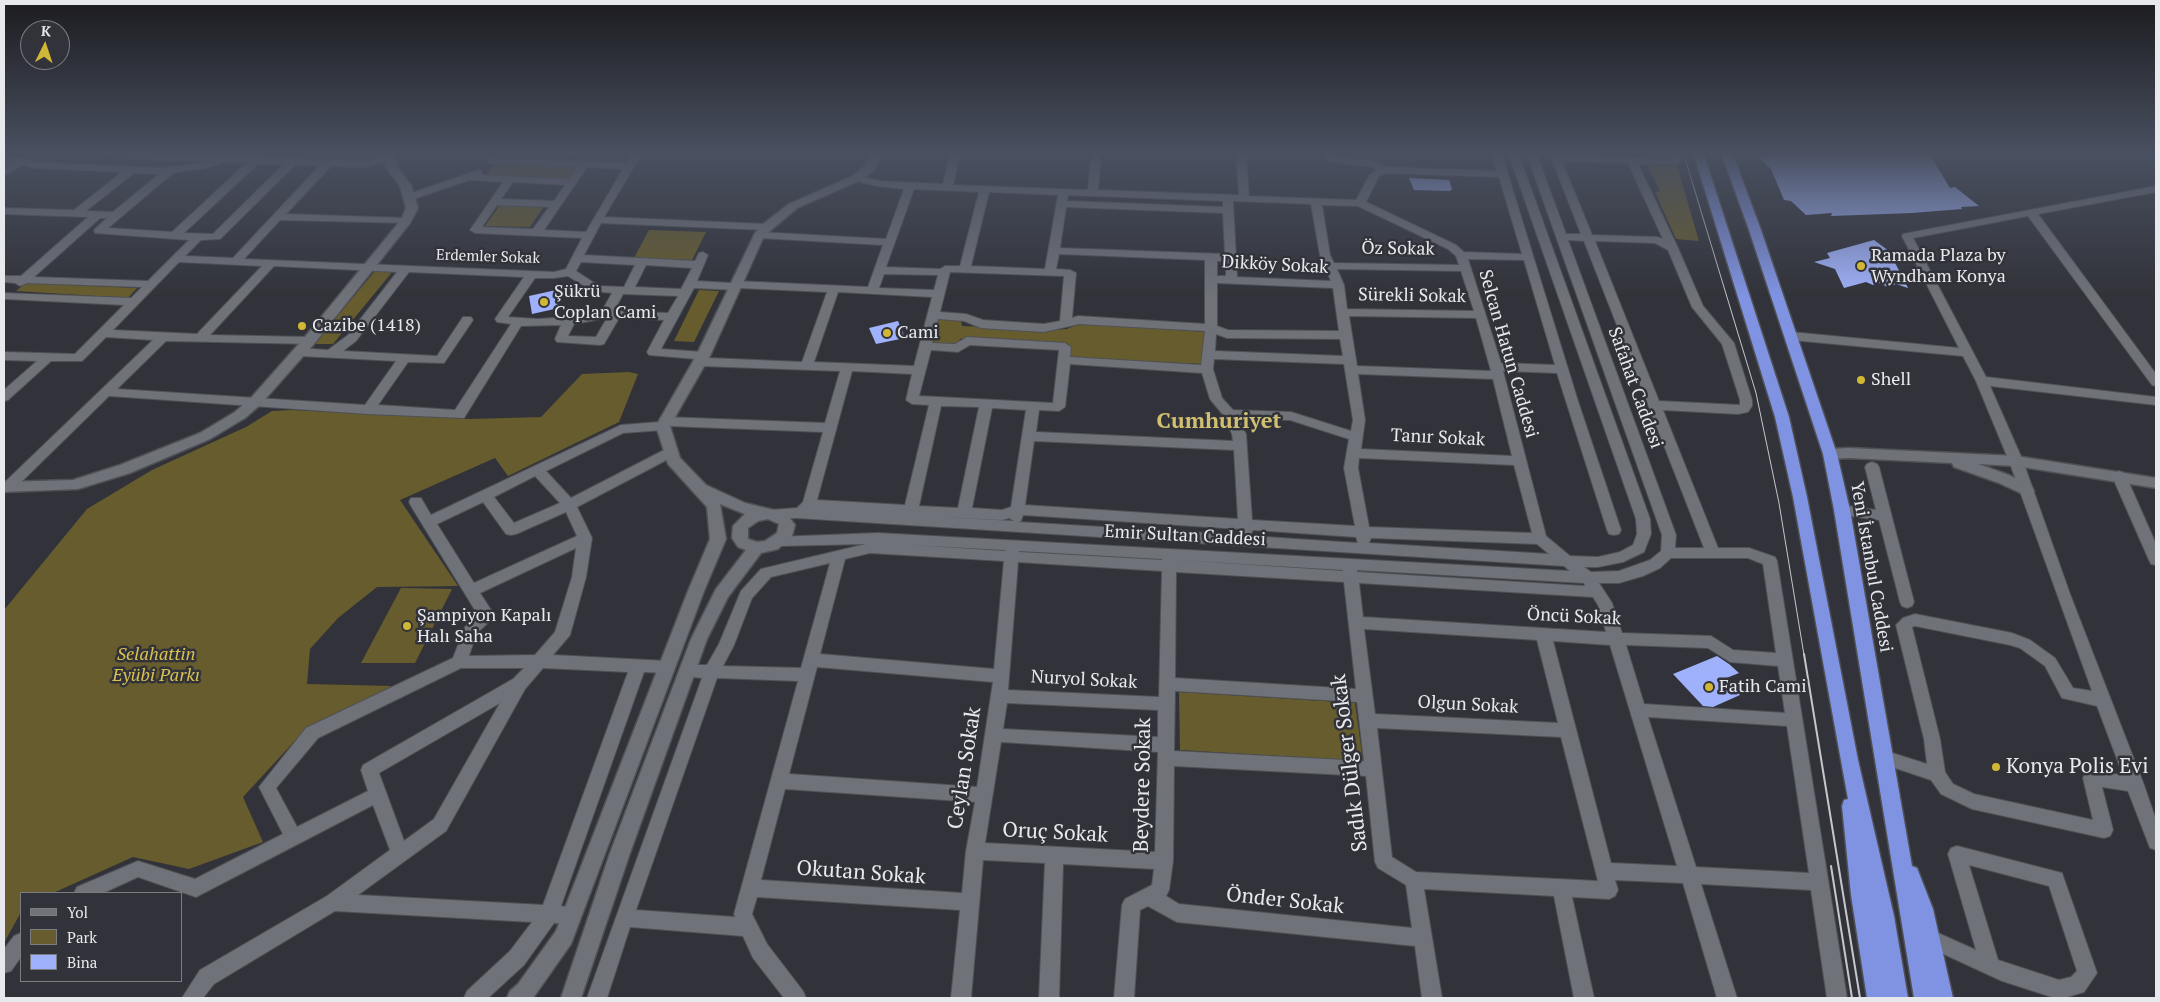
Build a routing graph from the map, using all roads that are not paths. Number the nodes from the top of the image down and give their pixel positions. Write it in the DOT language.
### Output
graph roads {
  1 [pos="91,202"];
  2 [pos="132,202"];
  3 [pos="211,202"];
  4 [pos="252,202"];
  5 [pos="292,202"];
  6 [pos="411,202"];
  7 [pos="496,202"];
  8 [pos="608,202"];
  9 [pos="802,202"];
  10 [pos="904,202"];
  11 [pos="982,202"];
  12 [pos="1228,202"];
  13 [pos="1310,202"];
  14 [pos="1316,202"];
  15 [pos="1511,202"];
  16 [pos="1531,202"];
  17 [pos="1549,202"];
  18 [pos="1572,202"];
  19 [pos="1651,202"];
  20 [pos="1714,202"];
  21 [pos="1744,202"];
  22 [pos="2095,202"];
  23 [pos="1360,203"];
  24 [pos="557,204"];
  25 [pos="1062,204"];
  26 [pos="1229,210"];
  27 [pos="4,211"];
  28 [pos="76,214"];
  29 [pos="98,214"];
  30 [pos="2032,214"];
  31 [pos="116,215"];
  32 [pos="277,218"];
  33 [pos="597,220"];
  34 [pos="406,221"];
  35 [pos="762,231"];
  36 [pos="537,232"];
  37 [pos="175,235"];
  38 [pos="589,235"];
  39 [pos="198,237"];
  40 [pos="1562,237"];
  41 [pos="1586,237"];
  42 [pos="890,242"];
  43 [pos="1673,248"];
  44 [pos="1054,251"];
  45 [pos="1460,255"];
  46 [pos="1527,257"];
  47 [pos="577,258"];
  48 [pos="1211,258"];
  49 [pos="1231,258"];
  50 [pos="176,259"];
  51 [pos="236,261"];
  52 [pos="642,262"];
  53 [pos="271,263"];
  54 [pos="371,266"];
  55 [pos="1330,266"];
  56 [pos="406,268"];
  57 [pos="1465,268"];
  58 [pos="965,269"];
  59 [pos="880,270"];
  60 [pos="570,272"];
  61 [pos="944,272"];
  62 [pos="1050,273"];
  63 [pos="532,274"];
  64 [pos="4,279"];
  65 [pos="1211,279"];
  66 [pos="23,280"];
  67 [pos="1232,280"];
  68 [pos="151,284"];
  69 [pos="735,285"];
  70 [pos="1338,285"];
  71 [pos="688,288"];
  72 [pos="834,289"];
  73 [pos="624,290"];
  74 [pos="872,290"];
  75 [pos="939,294"];
  76 [pos="4,297"];
  77 [pos="133,302"];
  78 [pos="1342,312"];
  79 [pos="611,314"];
  80 [pos="934,314"];
  81 [pos="1480,315"];
  82 [pos="673,317"];
  83 [pos="467,320"];
  84 [pos="569,321"];
  85 [pos="518,322"];
  86 [pos="1066,324"];
  87 [pos="1211,328"];
  88 [pos="103,333"];
  89 [pos="1346,335"];
  90 [pos="1791,336"];
  91 [pos="163,337"];
  92 [pos="200,338"];
  93 [pos="310,341"];
  94 [pos="926,346"];
  95 [pos="300,352"];
  96 [pos="1967,353"];
  97 [pos="330,354"];
  98 [pos="1208,355"];
  99 [pos="4,356"];
  100 [pos="46,358"];
  101 [pos="405,358"];
  102 [pos="701,359"];
  103 [pos="1064,360"];
  104 [pos="1351,365"];
  105 [pos="807,366"];
  106 [pos="847,368"];
  107 [pos="1207,368"];
  108 [pos="1562,369"];
  109 [pos="920,370"];
  110 [pos="1497,371"];
  111 [pos="1982,381"];
  112 [pos="2156,382"];
  113 [pos="106,392"];
  114 [pos="4,397"];
  115 [pos="2156,400"];
  116 [pos="936,401"];
  117 [pos="255,402"];
  118 [pos="986,404"];
  119 [pos="1653,405"];
  120 [pos="1033,406"];
  121 [pos="368,410"];
  122 [pos="1230,414"];
  123 [pos="664,423"];
  124 [pos="830,428"];
  125 [pos="1028,436"];
  126 [pos="1356,437"];
  127 [pos="1240,446"];
  128 [pos="671,452"];
  129 [pos="1353,453"];
  130 [pos="1830,454"];
  131 [pos="1941,457"];
  132 [pos="2016,460"];
  133 [pos="1520,461"];
  134 [pos="1872,467"];
  135 [pos="537,470"];
  136 [pos="2120,476"];
  137 [pos="2156,483"];
  138 [pos="6,487"];
  139 [pos="702,490"];
  140 [pos="2027,491"];
  141 [pos="485,494"];
  142 [pos="416,502"];
  143 [pos="569,505"];
  144 [pos="809,505"];
  145 [pos="910,510"];
  146 [pos="1017,510"];
  147 [pos="1842,510"];
  148 [pos="796,513"];
  149 [pos="964,513"];
  150 [pos="768,514"];
  151 [pos="1885,516"];
  152 [pos="428,522"];
  153 [pos="1245,524"];
  154 [pos="741,526"];
  155 [pos="1014,527"];
  156 [pos="1614,530"];
  157 [pos="1362,532"];
  158 [pos="585,538"];
  159 [pos="718,539"];
  160 [pos="1540,539"];
  161 [pos="779,541"];
  162 [pos="1246,541"];
  163 [pos="756,548"];
  164 [pos="1366,548"];
  165 [pos="1011,552"];
  166 [pos="1668,553"];
  167 [pos="1713,553"];
  168 [pos="839,556"];
  169 [pos="1169,560"];
  170 [pos="2156,560"];
  171 [pos="1568,561"];
  172 [pos="1350,571"];
  173 [pos="1588,578"];
  174 [pos="471,591"];
  175 [pos="1598,592"];
  176 [pos="1907,602"];
  177 [pos="1357,623"];
  178 [pos="1543,634"];
  179 [pos="1616,639"];
  180 [pos="1784,660"];
  181 [pos="539,661"];
  182 [pos="459,662"];
  183 [pos="638,666"];
  184 [pos="667,667"];
  185 [pos="810,668"];
  186 [pos="687,671"];
  187 [pos="712,671"];
  188 [pos="1001,676"];
  189 [pos="519,684"];
  190 [pos="1167,684"];
  191 [pos="1000,696"];
  192 [pos="1364,696"];
  193 [pos="2105,701"];
  194 [pos="1167,704"];
  195 [pos="1638,710"];
  196 [pos="1367,720"];
  197 [pos="1793,720"];
  198 [pos="1568,730"];
  199 [pos="994,735"];
  200 [pos="1166,752"];
  201 [pos="1883,757"];
  202 [pos="1849,760"];
  203 [pos="1372,769"];
  204 [pos="1937,774"];
  205 [pos="780,780"];
  206 [pos="2136,785"];
  207 [pos="378,794"];
  208 [pos="984,795"];
  209 [pos="294,838"];
  210 [pos="2156,842"];
  211 [pos="1898,849"];
  212 [pos="975,851"];
  213 [pos="400,853"];
  214 [pos="1054,855"];
  215 [pos="1164,861"];
  216 [pos="1604,871"];
  217 [pos="1690,876"];
  218 [pos="1414,880"];
  219 [pos="1819,882"];
  220 [pos="1561,887"];
  221 [pos="750,888"];
  222 [pos="85,892"];
  223 [pos="1148,896"];
  224 [pos="333,902"];
  225 [pos="970,902"];
  226 [pos="549,914"];
  227 [pos="572,915"];
  228 [pos="624,918"];
  229 [pos="749,927"];
  230 [pos="1423,938"];
  231 [pos="1929,938"];
  232 [pos="20,943"];
  233 [pos="4,964"];
  234 [pos="1990,966"];
  235 [pos="192,998"];
  236 [pos="474,998"];
  237 [pos="517,998"];
  238 [pos="571,998"];
  239 [pos="597,998"];
  240 [pos="796,998"];
  241 [pos="961,998"];
  242 [pos="1049,998"];
  243 [pos="1124,998"];
  244 [pos="1432,998"];
  245 [pos="1584,998"];
  246 [pos="1727,998"];
  247 [pos="1837,998"];
  248 [pos="1878,998"];
  249 [pos="1898,998"];
  250 [pos="1925,998"];
  251 [pos="1943,998"];
  1 -- 28 [label="street"];
  2 -- 31 [label="street"];
  3 -- 37 [label="street"];
  4 -- 39 [label="street"];
  5 -- 32 [label="street"];
  6 -- 34 [label="street"];
  7 -- 24 [label="street"];
  7 -- 36 [label="street"];
  8 -- 33 [label="street"];
  9 -- 35 [label="street"];
  10 -- 42 [label="street"];
  11 -- 58 [label="street"];
  12 -- 26 [label="street"];
  13 -- 14 [label="street"];
  14 -- 23 [label="street"];
  14 -- 55 [label="street"];
  15 -- 46 [label="street"];
  16 -- 171 [label="street, Safahat Caddesi"];
  17 -- 40 [label="street, Safahat Caddesi"];
  18 -- 41 [label="street"];
  19 -- 43 [label="street"];
  20 -- 202 [label="highway"];
  21 -- 90 [label="highway, Yeni İstanbul Caddesi"];
  22 -- 30 [label="street"];
  23 -- 45 [label="street, Selcan Hatun Caddesi"];
  24 -- 36 [label="street"];
  25 -- 26 [label="street"];
  25 -- 44 [label="street"];
  26 -- 49 [label="street"];
  27 -- 28 [label="street"];
  28 -- 29 [label="street"];
  29 -- 31 [label="street"];
  29 -- 66 [label="street"];
  30 -- 96 [label="street"];
  30 -- 112 [label="street"];
  31 -- 37 [label="street"];
  32 -- 34 [label="street"];
  32 -- 51 [label="street"];
  33 -- 35 [label="street"];
  33 -- 38 [label="street"];
  34 -- 54 [label="street"];
  35 -- 42 [label="street"];
  35 -- 69 [label="street"];
  36 -- 38 [label="street"];
  37 -- 39 [label="street"];
  38 -- 47 [label="street"];
  39 -- 50 [label="street"];
  40 -- 41 [label="street"];
  40 -- 166 [label="street, Safahat Caddesi"];
  41 -- 43 [label="street"];
  41 -- 119 [label="street"];
  42 -- 59 [label="street"];
  43 -- 119 [label="street"];
  44 -- 48 [label="street"];
  44 -- 62 [label="street"];
  45 -- 46 [label="street"];
  45 -- 57 [label="street, Selcan Hatun Caddesi"];
  46 -- 108 [label="street"];
  47 -- 52 [label="street"];
  47 -- 60 [label="street"];
  48 -- 49 [label="street"];
  48 -- 65 [label="street"];
  49 -- 67 [label="street"];
  50 -- 51 [label="street, Erdemler Sokak"];
  50 -- 68 [label="street"];
  51 -- 53 [label="street, Erdemler Sokak"];
  52 -- 71 [label="street"];
  52 -- 73 [label="street"];
  53 -- 54 [label="street, Erdemler Sokak"];
  53 -- 92 [label="street"];
  54 -- 56 [label="street, Erdemler Sokak"];
  54 -- 93 [label="street"];
  55 -- 57 [label="street, Öz Sokak"];
  55 -- 70 [label="street"];
  56 -- 63 [label="street, Erdemler Sokak"];
  56 -- 97 [label="street"];
  57 -- 81 [label="street, Selcan Hatun Caddesi"];
  58 -- 61 [label="street"];
  58 -- 62 [label="street"];
  59 -- 61 [label="street"];
  59 -- 74 [label="street"];
  60 -- 63 [label="street, Erdemler Sokak"];
  60 -- 73 [label="street"];
  61 -- 75 [label="street"];
  62 -- 86 [label="street"];
  63 -- 85 [label="street"];
  64 -- 66 [label="street"];
  65 -- 67 [label="street, Dikköy Sokak"];
  65 -- 87 [label="street"];
  66 -- 68 [label="street"];
  66 -- 76 [label="street"];
  67 -- 70 [label="street, Dikköy Sokak"];
  68 -- 77 [label="street"];
  69 -- 71 [label="street"];
  69 -- 72 [label="street"];
  69 -- 102 [label="street"];
  70 -- 78 [label="street"];
  71 -- 73 [label="street"];
  71 -- 82 [label="street"];
  72 -- 74 [label="street"];
  72 -- 105 [label="street"];
  73 -- 79 [label="street"];
  74 -- 75 [label="street"];
  75 -- 80 [label="street"];
  76 -- 77 [label="street"];
  77 -- 88 [label="street"];
  78 -- 81 [label="street, Sürekli Sokak"];
  78 -- 89 [label="street"];
  79 -- 82 [label="street"];
  79 -- 84 [label="street"];
  79 -- 84 [label="street"];
  80 -- 86 [label="street"];
  80 -- 94 [label="street"];
  81 -- 110 [label="street, Selcan Hatun Caddesi"];
  82 -- 102 [label="street"];
  83 -- 101 [label="street"];
  84 -- 85 [label="street"];
  85 -- 121 [label="street"];
  86 -- 87 [label="street"];
  87 -- 89 [label="street"];
  87 -- 98 [label="street"];
  88 -- 91 [label="street"];
  88 -- 100 [label="street"];
  89 -- 104 [label="street"];
  90 -- 96 [label="street"];
  90 -- 130 [label="highway, Yeni İstanbul Caddesi"];
  91 -- 92 [label="street"];
  91 -- 113 [label="street"];
  92 -- 93 [label="street"];
  93 -- 95 [label="street"];
  94 -- 103 [label="street"];
  94 -- 109 [label="street"];
  95 -- 97 [label="street"];
  95 -- 117 [label="street"];
  96 -- 111 [label="street"];
  97 -- 101 [label="street"];
  98 -- 104 [label="street"];
  98 -- 107 [label="street"];
  99 -- 100 [label="street"];
  100 -- 114 [label="street"];
  101 -- 121 [label="street"];
  102 -- 105 [label="street"];
  102 -- 123 [label="street"];
  103 -- 107 [label="street"];
  103 -- 120 [label="street"];
  104 -- 110 [label="street"];
  104 -- 126 [label="street"];
  105 -- 106 [label="street"];
  106 -- 109 [label="street"];
  106 -- 124 [label="street"];
  107 -- 122 [label="street"];
  108 -- 110 [label="street"];
  108 -- 156 [label="street"];
  109 -- 116 [label="street"];
  110 -- 133 [label="street, Selcan Hatun Caddesi"];
  111 -- 115 [label="street"];
  111 -- 132 [label="street"];
  113 -- 117 [label="street"];
  113 -- 138 [label="street"];
  116 -- 118 [label="street"];
  116 -- 145 [label="street"];
  117 -- 121 [label="street"];
  117 -- 138 [label="street"];
  118 -- 120 [label="street"];
  118 -- 149 [label="street"];
  119 -- 167 [label="street"];
  120 -- 125 [label="street"];
  122 -- 126 [label="street"];
  122 -- 127 [label="street"];
  123 -- 124 [label="street"];
  123 -- 128 [label="street"];
  123 -- 135 [label="street"];
  124 -- 144 [label="street"];
  125 -- 127 [label="street"];
  125 -- 146 [label="street"];
  126 -- 129 [label="street"];
  127 -- 153 [label="street"];
  128 -- 139 [label="street"];
  128 -- 143 [label="street"];
  129 -- 133 [label="street, Tanır Sokak"];
  129 -- 157 [label="street"];
  130 -- 131 [label="street"];
  130 -- 147 [label="highway, Yeni İstanbul Caddesi"];
  131 -- 132 [label="street"];
  131 -- 140 [label="street"];
  132 -- 136 [label="street"];
  132 -- 140 [label="street"];
  133 -- 160 [label="street, Selcan Hatun Caddesi"];
  134 -- 151 [label="street"];
  135 -- 141 [label="street"];
  135 -- 143 [label="street"];
  136 -- 137 [label="street"];
  136 -- 170 [label="street"];
  139 -- 150 [label="street"];
  139 -- 159 [label="street"];
  140 -- 193 [label="street"];
  141 -- 143 [label="street"];
  141 -- 152 [label="street"];
  142 -- 152 [label="street"];
  143 -- 158 [label="street"];
  144 -- 145 [label="street"];
  144 -- 148 [label="street"];
  145 -- 149 [label="street"];
  146 -- 149 [label="street"];
  146 -- 153 [label="street"];
  146 -- 155 [label="street"];
  147 -- 151 [label="street"];
  147 -- 201 [label="highway, Yeni İstanbul Caddesi"];
  148 -- 150 [label="street, Emir Sultan Caddesi"];
  148 -- 155 [label="street, Emir Sultan Caddesi"];
  150 -- 154 [label="street"];
  150 -- 161 [label="street"];
  151 -- 176 [label="street"];
  152 -- 174 [label="street"];
  153 -- 157 [label="street"];
  153 -- 162 [label="street"];
  154 -- 159 [label="street"];
  154 -- 163 [label="street"];
  155 -- 162 [label="street, Emir Sultan Caddesi"];
  157 -- 160 [label="street"];
  157 -- 164 [label="street"];
  158 -- 174 [label="street"];
  158 -- 181 [label="street"];
  159 -- 184 [label="street"];
  160 -- 171 [label="street"];
  161 -- 163 [label="street"];
  161 -- 165 [label="street"];
  162 -- 164 [label="street, Emir Sultan Caddesi"];
  163 -- 186 [label="street"];
  164 -- 171 [label="street, Emir Sultan Caddesi"];
  165 -- 168 [label="street"];
  165 -- 169 [label="street"];
  165 -- 188 [label="street, Ceylan Sokak"];
  166 -- 167 [label="street"];
  166 -- 173 [label="street"];
  167 -- 180 [label="street"];
  168 -- 185 [label="street"];
  168 -- 187 [label="street"];
  169 -- 172 [label="street"];
  169 -- 190 [label="street, Beydere Sokak"];
  171 -- 173 [label="street"];
  172 -- 173 [label="street"];
  172 -- 175 [label="street"];
  172 -- 177 [label="street, Sadık Dülger Sokak"];
  173 -- 175 [label="street"];
  174 -- 182 [label="street"];
  175 -- 179 [label="street"];
  177 -- 178 [label="street, Öncü Sokak"];
  177 -- 192 [label="street, Sadık Dülger Sokak"];
  178 -- 179 [label="street, Öncü Sokak"];
  178 -- 198 [label="street"];
  179 -- 180 [label="street, Öncü Sokak"];
  179 -- 195 [label="street"];
  180 -- 197 [label="street"];
  181 -- 182 [label="street"];
  181 -- 183 [label="street"];
  181 -- 189 [label="street"];
  182 -- 209 [label="street"];
  183 -- 184 [label="street"];
  183 -- 226 [label="street"];
  184 -- 227 [label="street"];
  185 -- 187 [label="street"];
  185 -- 188 [label="street"];
  185 -- 205 [label="street"];
  186 -- 187 [label="street"];
  186 -- 238 [label="street"];
  187 -- 228 [label="street"];
  188 -- 191 [label="street, Ceylan Sokak"];
  189 -- 207 [label="street"];
  189 -- 213 [label="street"];
  190 -- 192 [label="street"];
  190 -- 194 [label="street, Beydere Sokak"];
  191 -- 194 [label="street, Nuryol Sokak"];
  191 -- 199 [label="street, Ceylan Sokak"];
  192 -- 196 [label="street, Sadık Dülger Sokak"];
  193 -- 204 [label="street"];
  193 -- 206 [label="street"];
  194 -- 200 [label="street, Beydere Sokak"];
  195 -- 197 [label="street"];
  195 -- 217 [label="street"];
  196 -- 198 [label="street, Olgun Sokak"];
  196 -- 203 [label="street, Sadık Dülger Sokak"];
  197 -- 219 [label="street"];
  198 -- 216 [label="street"];
  199 -- 200 [label="street"];
  199 -- 208 [label="street, Ceylan Sokak"];
  200 -- 203 [label="street"];
  200 -- 215 [label="street, Beydere Sokak"];
  201 -- 204 [label="street"];
  201 -- 211 [label="highway, Yeni İstanbul Caddesi"];
  202 -- 248 [label="highway"];
  202 -- 249 [label="highway"];
  203 -- 218 [label="street, Sadık Dülger Sokak"];
  204 -- 206 [label="street"];
  205 -- 208 [label="street"];
  205 -- 221 [label="street"];
  206 -- 210 [label="street"];
  207 -- 209 [label="street"];
  207 -- 213 [label="street"];
  208 -- 212 [label="street, Ceylan Sokak"];
  209 -- 222 [label="street"];
  211 -- 231 [label="highway"];
  211 -- 250 [label="highway, Yeni İstanbul Caddesi"];
  212 -- 214 [label="street, Oruç Sokak"];
  212 -- 225 [label="street, Ceylan Sokak"];
  213 -- 224 [label="street"];
  214 -- 215 [label="street, Oruç Sokak"];
  214 -- 242 [label="street"];
  215 -- 223 [label="street, Beydere Sokak"];
  216 -- 217 [label="street"];
  216 -- 220 [label="street"];
  217 -- 219 [label="street"];
  217 -- 246 [label="street"];
  218 -- 220 [label="street"];
  218 -- 230 [label="street"];
  219 -- 247 [label="street"];
  220 -- 245 [label="street"];
  221 -- 225 [label="street, Okutan Sokak"];
  221 -- 229 [label="street"];
  223 -- 230 [label="street, Önder Sokak"];
  223 -- 243 [label="street, Beydere Sokak"];
  224 -- 226 [label="street"];
  224 -- 235 [label="street"];
  225 -- 241 [label="street, Ceylan Sokak"];
  226 -- 227 [label="street"];
  226 -- 236 [label="street"];
  227 -- 237 [label="street"];
  228 -- 229 [label="street"];
  228 -- 239 [label="street"];
  229 -- 240 [label="street"];
  230 -- 244 [label="street"];
  231 -- 234 [label="street"];
  231 -- 251 [label="highway"];
  232 -- 233 [label="street"];
  234 -- 234 [label="street"];
}
